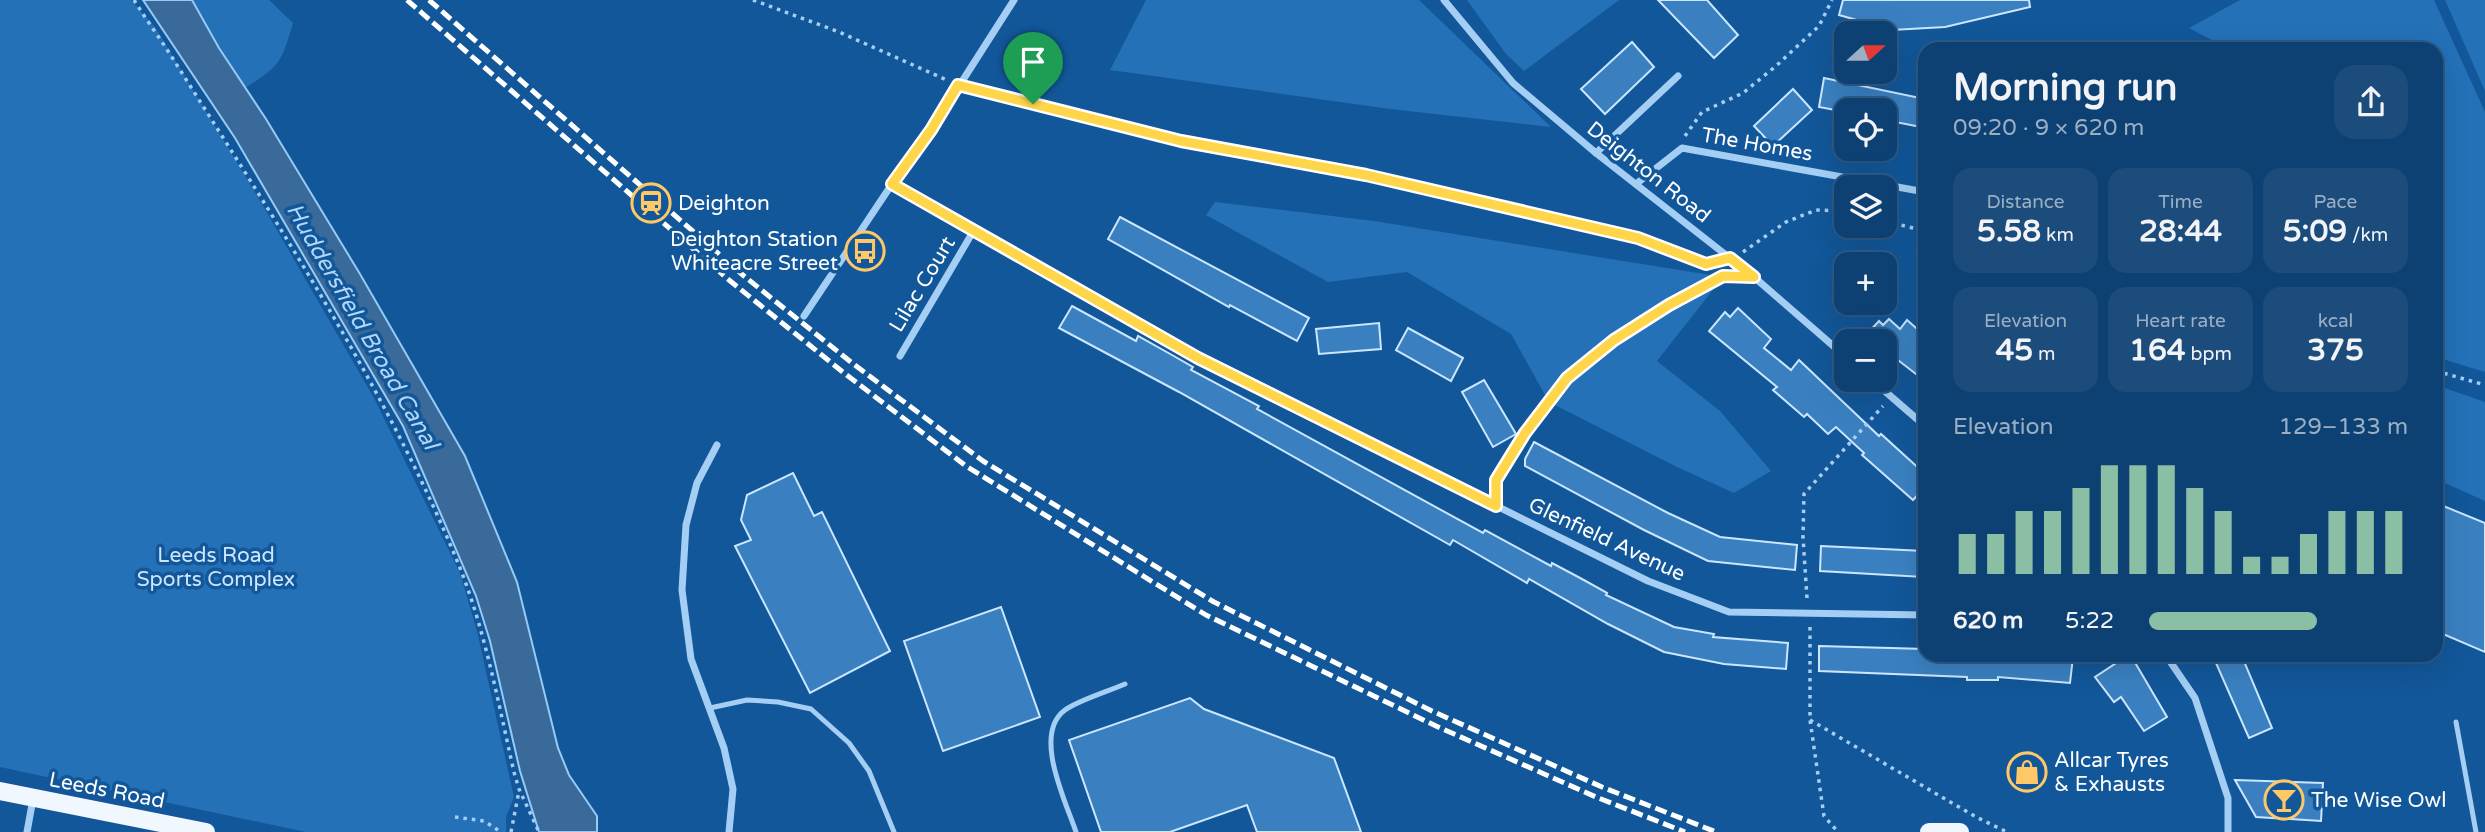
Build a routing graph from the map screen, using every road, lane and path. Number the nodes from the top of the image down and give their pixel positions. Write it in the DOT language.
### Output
graph roads {
  1 [pos="134,0"];
  2 [pos="753,0"];
  3 [pos="1014,0"];
  4 [pos="1444,0"];
  5 [pos="1832,0"];
  6 [pos="1678,76"];
  7 [pos="958,85"];
  8 [pos="1682,148"];
  9 [pos="1596,153"];
  10 [pos="892,184"];
  11 [pos="1636,184"];
  12 [pos="1918,191"];
  13 [pos="1834,210"];
  14 [pos="1897,224"];
  15 [pos="1918,229"];
  16 [pos="974,230"];
  17 [pos="1730,258"];
  18 [pos="1754,277"];
  19 [pos="804,316"];
  20 [pos="1834,347"];
  21 [pos="900,356"];
  22 [pos="2443,373"];
  23 [pos="2485,385"];
  24 [pos="1886,392"];
  25 [pos="1892,397"];
  26 [pos="1918,420"];
  27 [pos="717,445"];
  28 [pos="1496,506"];
  29 [pos="1810,614"];
  30 [pos="1918,615"];
  31 [pos="2170,662"];
  32 [pos="1125,684"];
  33 [pos="710,708"];
  34 [pos="1810,720"];
  35 [pos="2456,722"];
  36 [pos="519,789"];
  37 [pos="0,792"];
  38 [pos="33,799"];
  39 [pos="455,817"];
  40 [pos="27,832"];
  41 [pos="206,832"];
  42 [pos="501,832"];
  43 [pos="511,832"];
  44 [pos="539,832"];
  45 [pos="729,832"];
  46 [pos="894,832"];
  47 [pos="1076,832"];
  48 [pos="1838,832"];
  49 [pos="1929,832"];
  50 [pos="1960,832"];
  51 [pos="2007,832"];
  52 [pos="2228,832"];
  53 [pos="2476,832"];
  1 -- 36 [label="path"];
  2 -- 7 [label="path"];
  3 -- 7 [label="street"];
  4 -- 9 [label="street, Deighton Road"];
  5 -- 8 [label="path"];
  6 -- 9 [label="street"];
  7 -- 10 [label="street"];
  7 -- 17 [label="path"];
  8 -- 11 [label="street, The Homes"];
  8 -- 12 [label="street, The Homes"];
  9 -- 11 [label="street, Deighton Road"];
  10 -- 16 [label="street, Glenfield Avenue"];
  10 -- 19 [label="street"];
  11 -- 17 [label="street, Deighton Road"];
  13 -- 17 [label="path"];
  14 -- 15 [label="path"];
  16 -- 21 [label="street, Lilac Court"];
  16 -- 28 [label="street, Glenfield Avenue"];
  17 -- 18 [label="street, Deighton Road"];
  18 -- 20 [label="street, Deighton Road"];
  18 -- 28 [label="path"];
  22 -- 23 [label="path"];
  24 -- 25 [label="street"];
  25 -- 26 [label="street"];
  25 -- 29 [label="path"];
  27 -- 33 [label="street"];
  28 -- 29 [label="street, Glenfield Avenue"];
  29 -- 30 [label="street, Glenfield Avenue"];
  29 -- 34 [label="path"];
  31 -- 52 [label="street"];
  32 -- 47 [label="lane"];
  33 -- 45 [label="street"];
  33 -- 46 [label="lane"];
  34 -- 48 [label="path"];
  34 -- 51 [label="path"];
  35 -- 53 [label="lane"];
  36 -- 43 [label="path"];
  36 -- 44 [label="path"];
  37 -- 38 [label="main road, Leeds Road"];
  38 -- 40 [label="street"];
  38 -- 41 [label="main road, Leeds Road"];
  39 -- 42 [label="path"];
  49 -- 50 [label="main road"];
}
